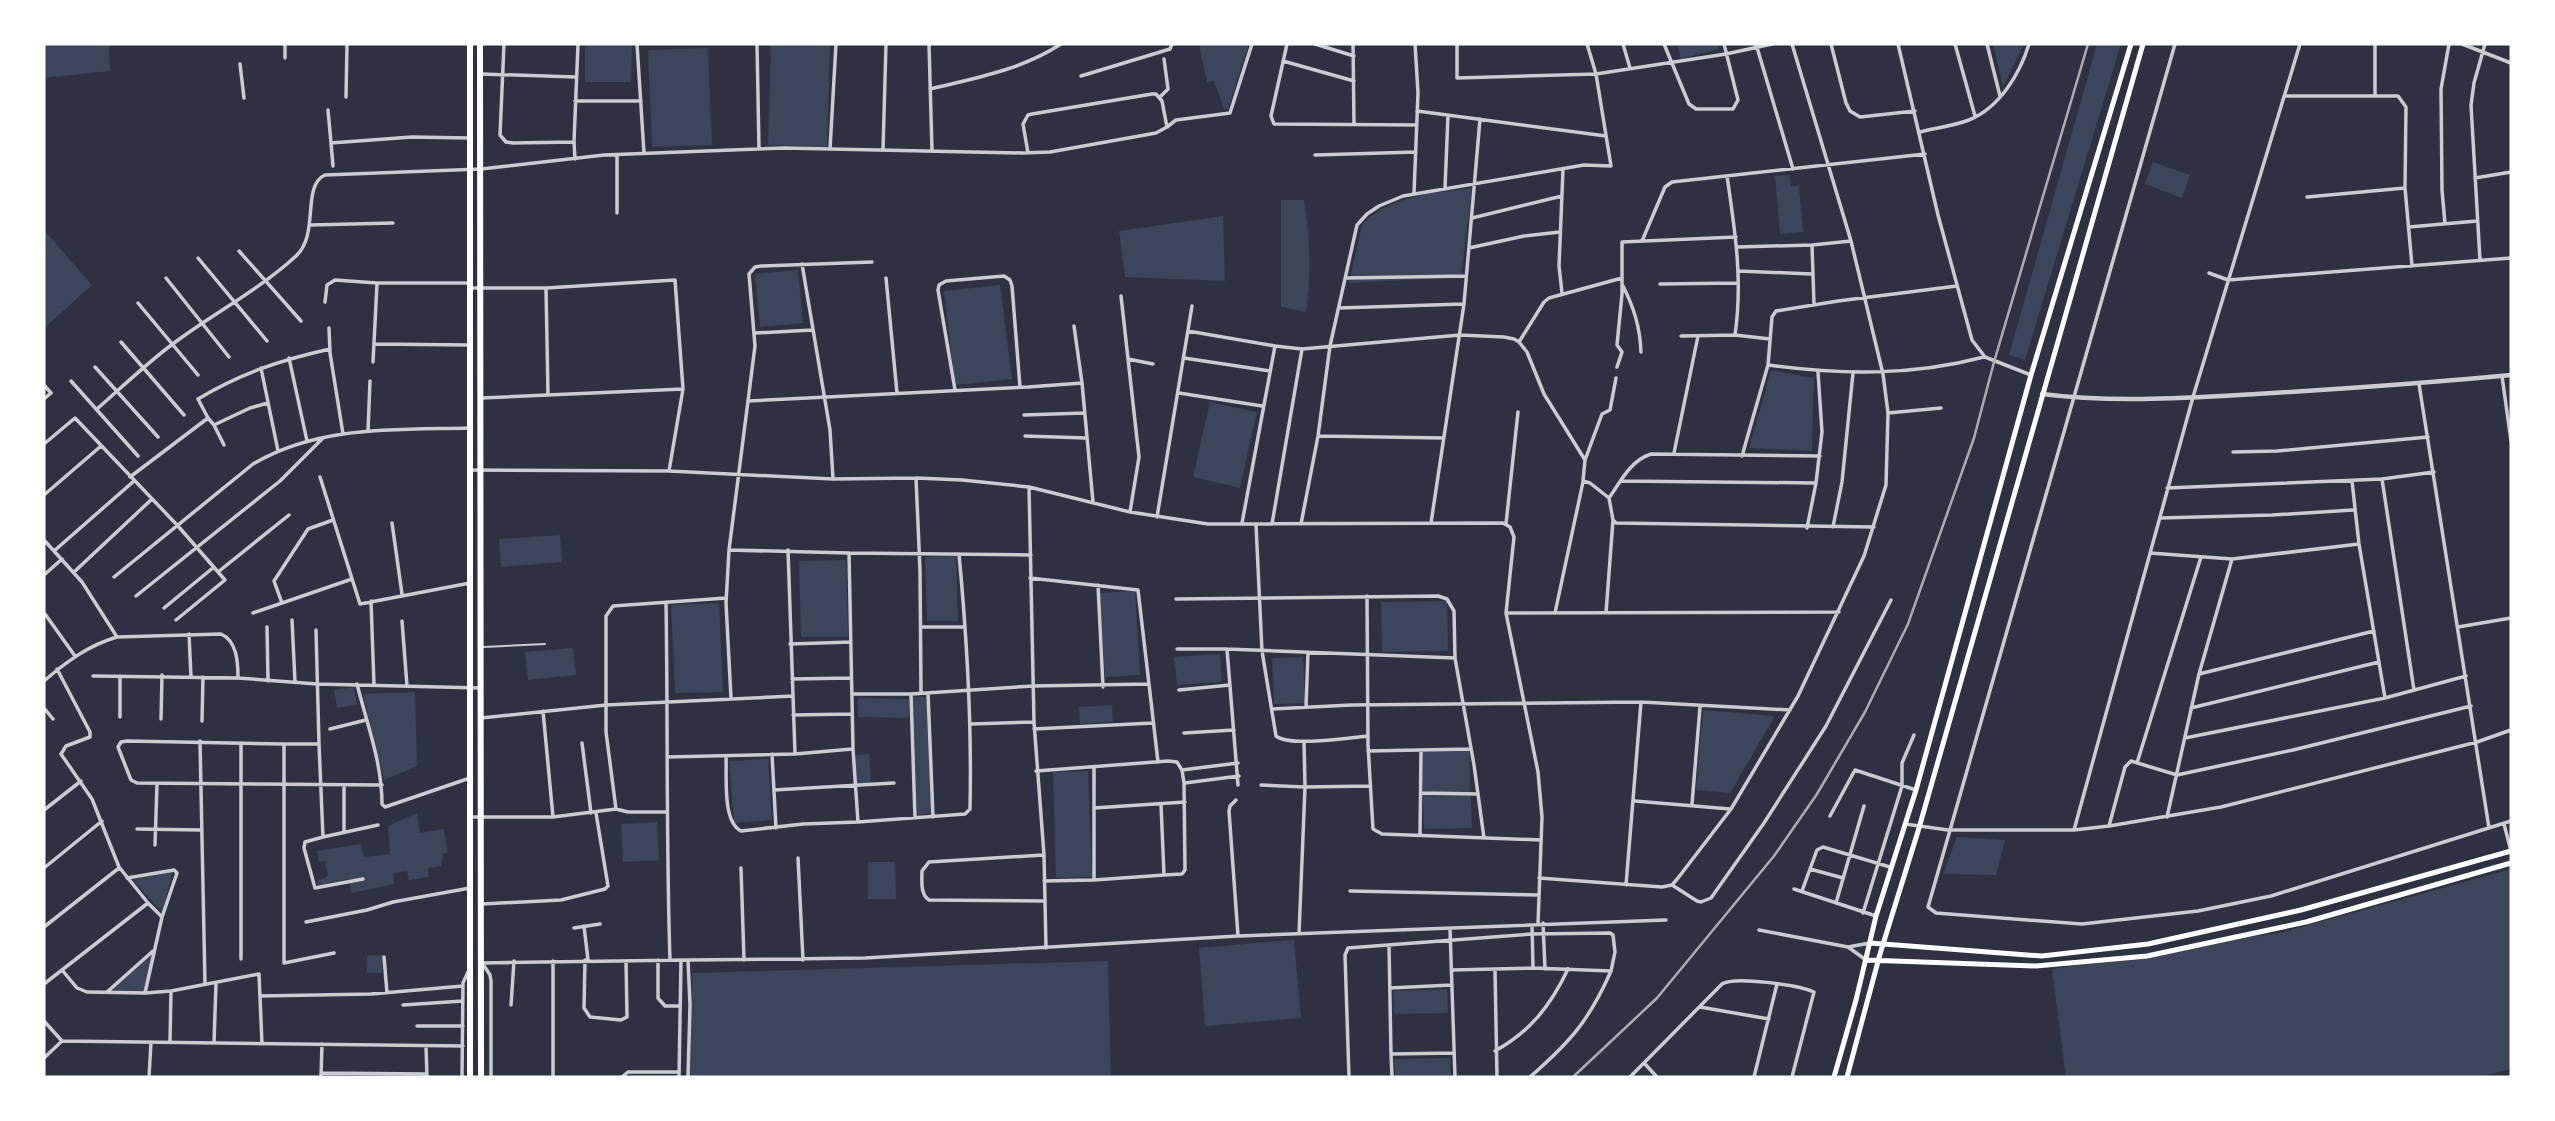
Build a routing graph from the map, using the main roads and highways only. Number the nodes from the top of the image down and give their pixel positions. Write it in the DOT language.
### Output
graph roads {
  1 [pos="470,44"];
  2 [pos="480,44"];
  3 [pos="2131,44"];
  4 [pos="2143,44"];
  5 [pos="2100,150"];
  6 [pos="2112,153"];
  7 [pos="2065,264"];
  8 [pos="2079,269"];
  9 [pos="1998,496"];
  10 [pos="2013,500"];
  11 [pos="2511,851"];
  12 [pos="2511,863"];
  13 [pos="1870,943"];
  14 [pos="1883,943"];
  15 [pos="2042,956"];
  16 [pos="1866,960"];
  17 [pos="1878,962"];
  18 [pos="2043,966"];
  19 [pos="470,1077"];
  20 [pos="481,1077"];
  21 [pos="1834,1077"];
  22 [pos="1847,1077"];
  1 -- 19 [label="highway"];
  2 -- 20 [label="highway"];
  3 -- 5 [label="main road"];
  4 -- 6 [label="main road"];
  5 -- 6 [label="main road"];
  5 -- 7 [label="main road"];
  6 -- 8 [label="main road"];
  7 -- 8 [label="main road"];
  7 -- 9 [label="main road"];
  8 -- 10 [label="main road"];
  9 -- 10 [label="main road"];
  9 -- 13 [label="main road"];
  10 -- 14 [label="main road"];
  11 -- 15 [label="main road"];
  12 -- 18 [label="main road"];
  13 -- 14 [label="main road"];
  13 -- 16 [label="main road"];
  14 -- 15 [label="main road"];
  14 -- 17 [label="main road"];
  15 -- 18 [label="main road"];
  16 -- 17 [label="main road"];
  16 -- 21 [label="main road"];
  17 -- 18 [label="main road"];
  17 -- 22 [label="main road"];
}
